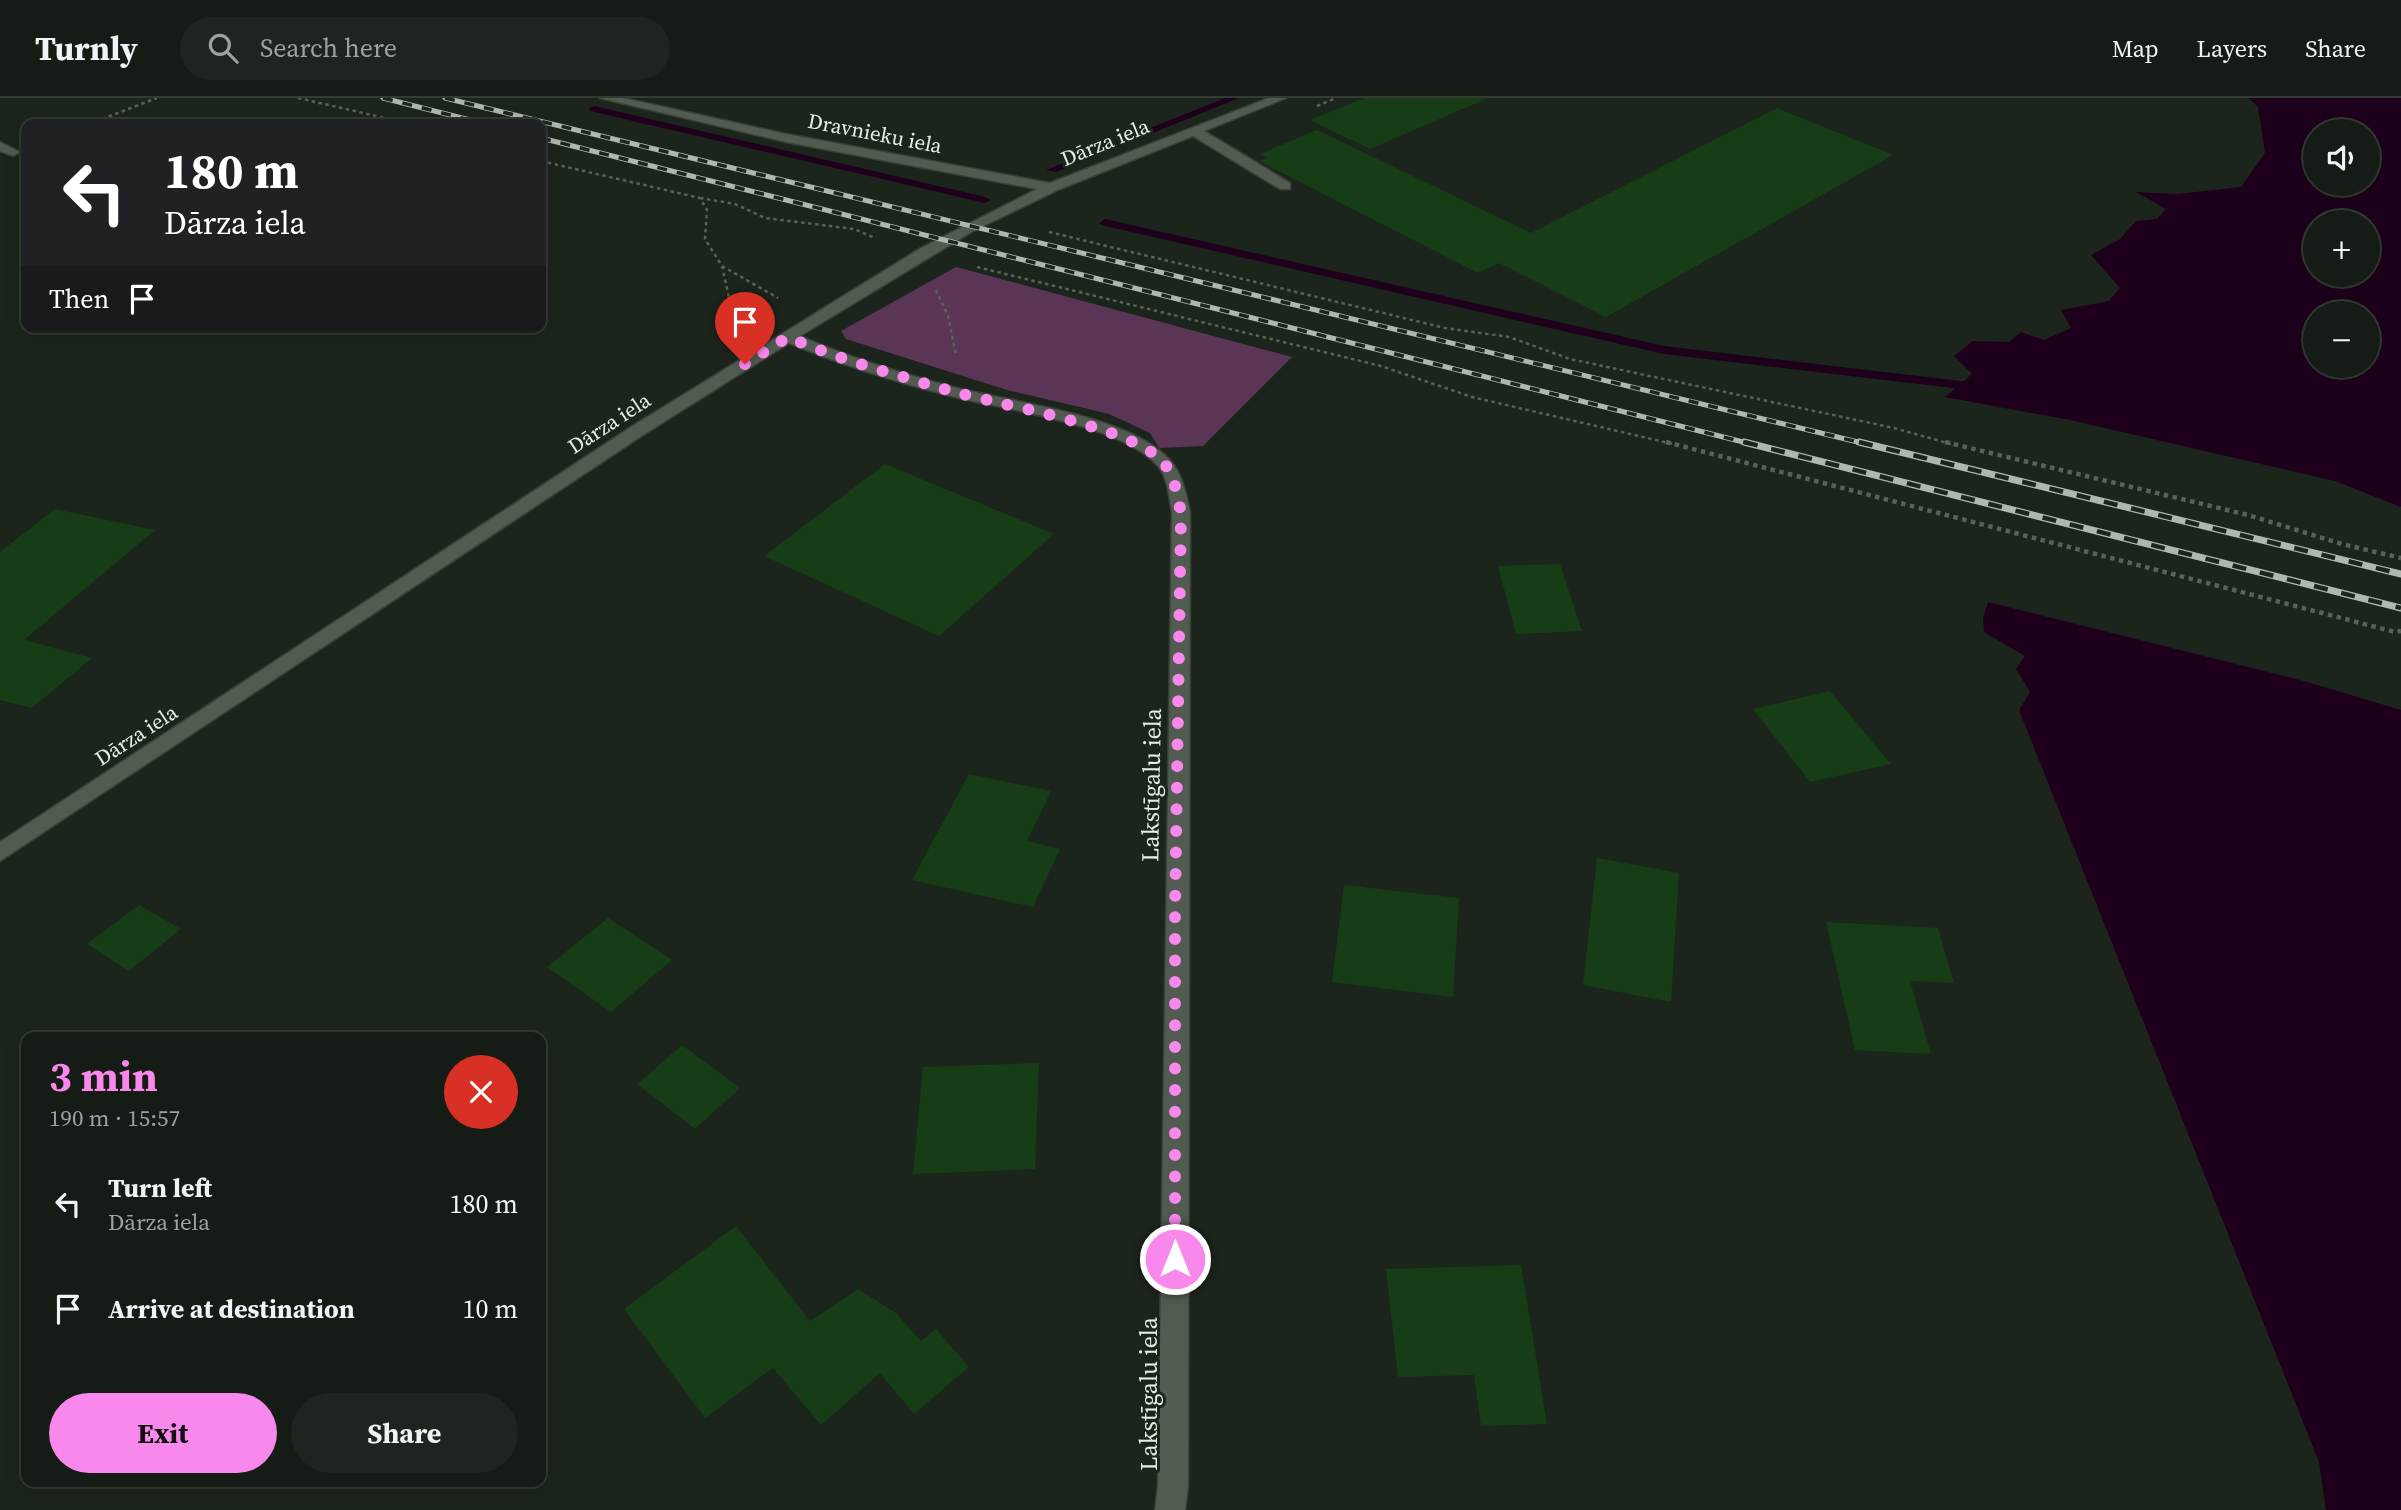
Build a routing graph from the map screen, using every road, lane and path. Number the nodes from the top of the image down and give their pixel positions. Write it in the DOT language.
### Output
graph roads {
  1 [pos="157,98"];
  2 [pos="298,98"];
  3 [pos="606,98"];
  4 [pos="1280,98"];
  5 [pos="102,119"];
  6 [pos="389,119"];
  7 [pos="1194,131"];
  8 [pos="0,146"];
  9 [pos="0,158"];
  10 [pos="546,162"];
  11 [pos="1285,186"];
  12 [pos="1054,188"];
  13 [pos="700,198"];
  14 [pos="1046,231"];
  15 [pos="926,251"];
  16 [pos="948,259"];
  17 [pos="722,266"];
  18 [pos="819,316"];
  19 [pos="734,320"];
  20 [pos="788,337"];
  21 [pos="953,391"];
  22 [pos="2401,558"];
  23 [pos="2401,631"];
  24 [pos="0,853"];
  25 [pos="1170,1510"];
  1 -- 5 [label="path"];
  2 -- 6 [label="path"];
  3 -- 12 [label="street, Dravnieku iela"];
  4 -- 7 [label="street, Dārza iela"];
  7 -- 11 [label="street"];
  7 -- 12 [label="street, Dārza iela"];
  8 -- 9 [label="street"];
  10 -- 13 [label="path"];
  12 -- 15 [label="street, Dārza iela"];
  13 -- 15 [label="path"];
  13 -- 17 [label="path"];
  14 -- 22 [label="path"];
  15 -- 16 [label="path"];
  15 -- 18 [label="street, Dārza iela"];
  16 -- 21 [label="path"];
  16 -- 23 [label="path"];
  17 -- 18 [label="path"];
  17 -- 19 [label="path"];
  18 -- 20 [label="street, Dārza iela"];
  20 -- 21 [label="street, Lakstīgalu iela"];
  20 -- 24 [label="street, Dārza iela"];
  21 -- 25 [label="street, Lakstīgalu iela"];
}
